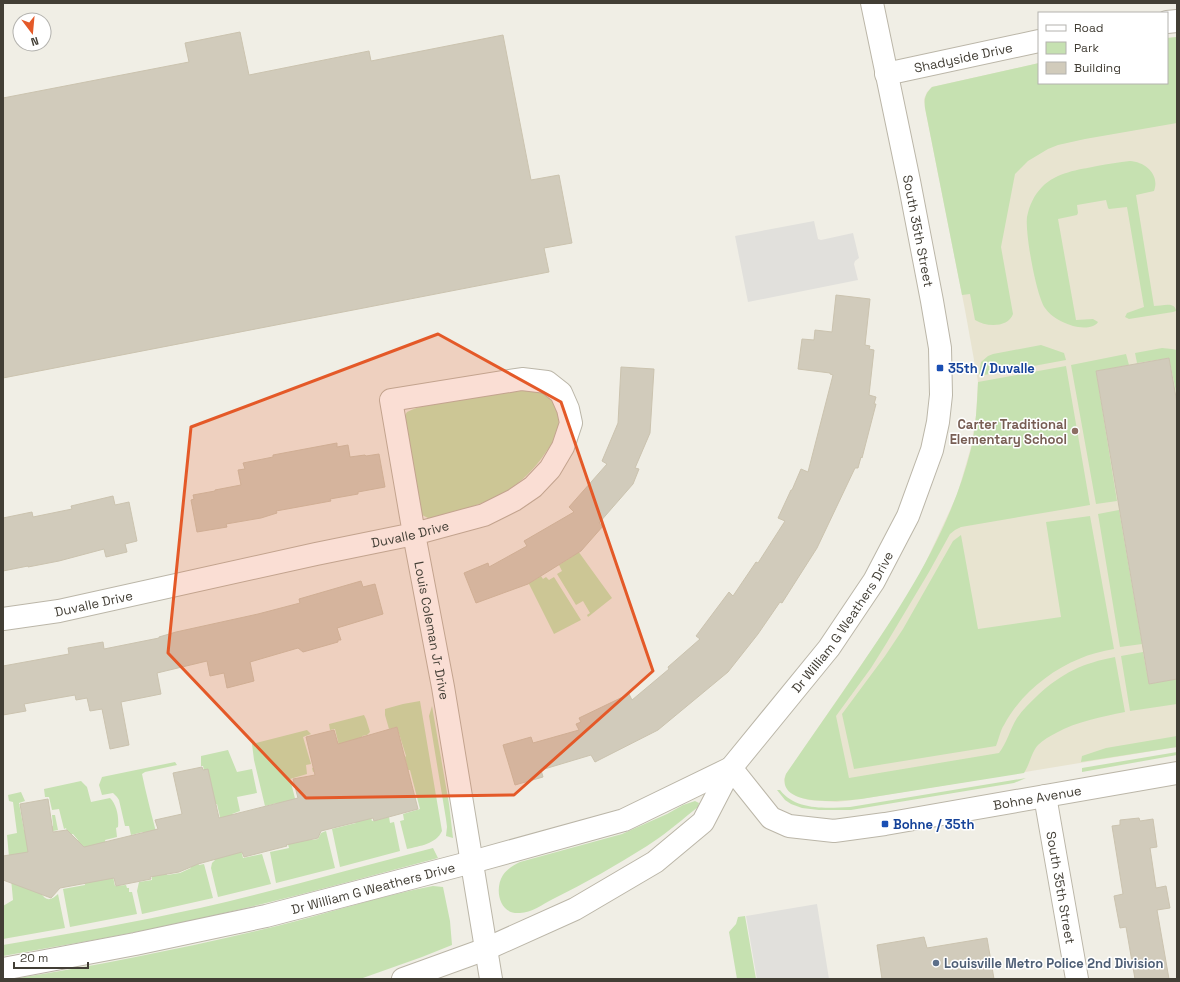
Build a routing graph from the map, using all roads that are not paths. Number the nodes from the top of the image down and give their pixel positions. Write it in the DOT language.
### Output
graph roads {
  1 [pos="872,3"];
  2 [pos="1038,41"];
  3 [pos="886,74"];
  4 [pos="391,400"];
  5 [pos="929,459"];
  6 [pos="414,534"];
  7 [pos="3,620"];
  8 [pos="731,768"];
  9 [pos="1177,773"];
  10 [pos="1045,796"];
  11 [pos="472,862"];
  12 [pos="486,949"];
  13 [pos="3,970"];
  14 [pos="403,979"];
  15 [pos="491,979"];
  16 [pos="1077,979"];
  1 -- 3 [label="street, South 35th Street"];
  2 -- 3 [label="street, Shadyside Drive"];
  3 -- 5 [label="street, South 35th Street"];
  4 -- 6 [label="street, Louis Coleman Jr Drive"];
  4 -- 6 [label="street, Duvalle Drive"];
  5 -- 8 [label="street, Dr William G Weathers Drive"];
  6 -- 7 [label="street, Duvalle Drive"];
  6 -- 11 [label="street, Louis Coleman Jr Drive"];
  8 -- 10 [label="street, Bohne Avenue"];
  8 -- 11 [label="street, Dr William G Weathers Drive"];
  8 -- 12 [label="street, Dr William G Weathers Drive"];
  9 -- 10 [label="street, Bohne Avenue"];
  10 -- 16 [label="street, South 35th Street"];
  11 -- 12 [label="street, Louis Coleman Jr Drive"];
  11 -- 13 [label="street, Dr William G Weathers Drive"];
  12 -- 14 [label="street, Dr William G Weathers Drive"];
  12 -- 15 [label="street"];
}
